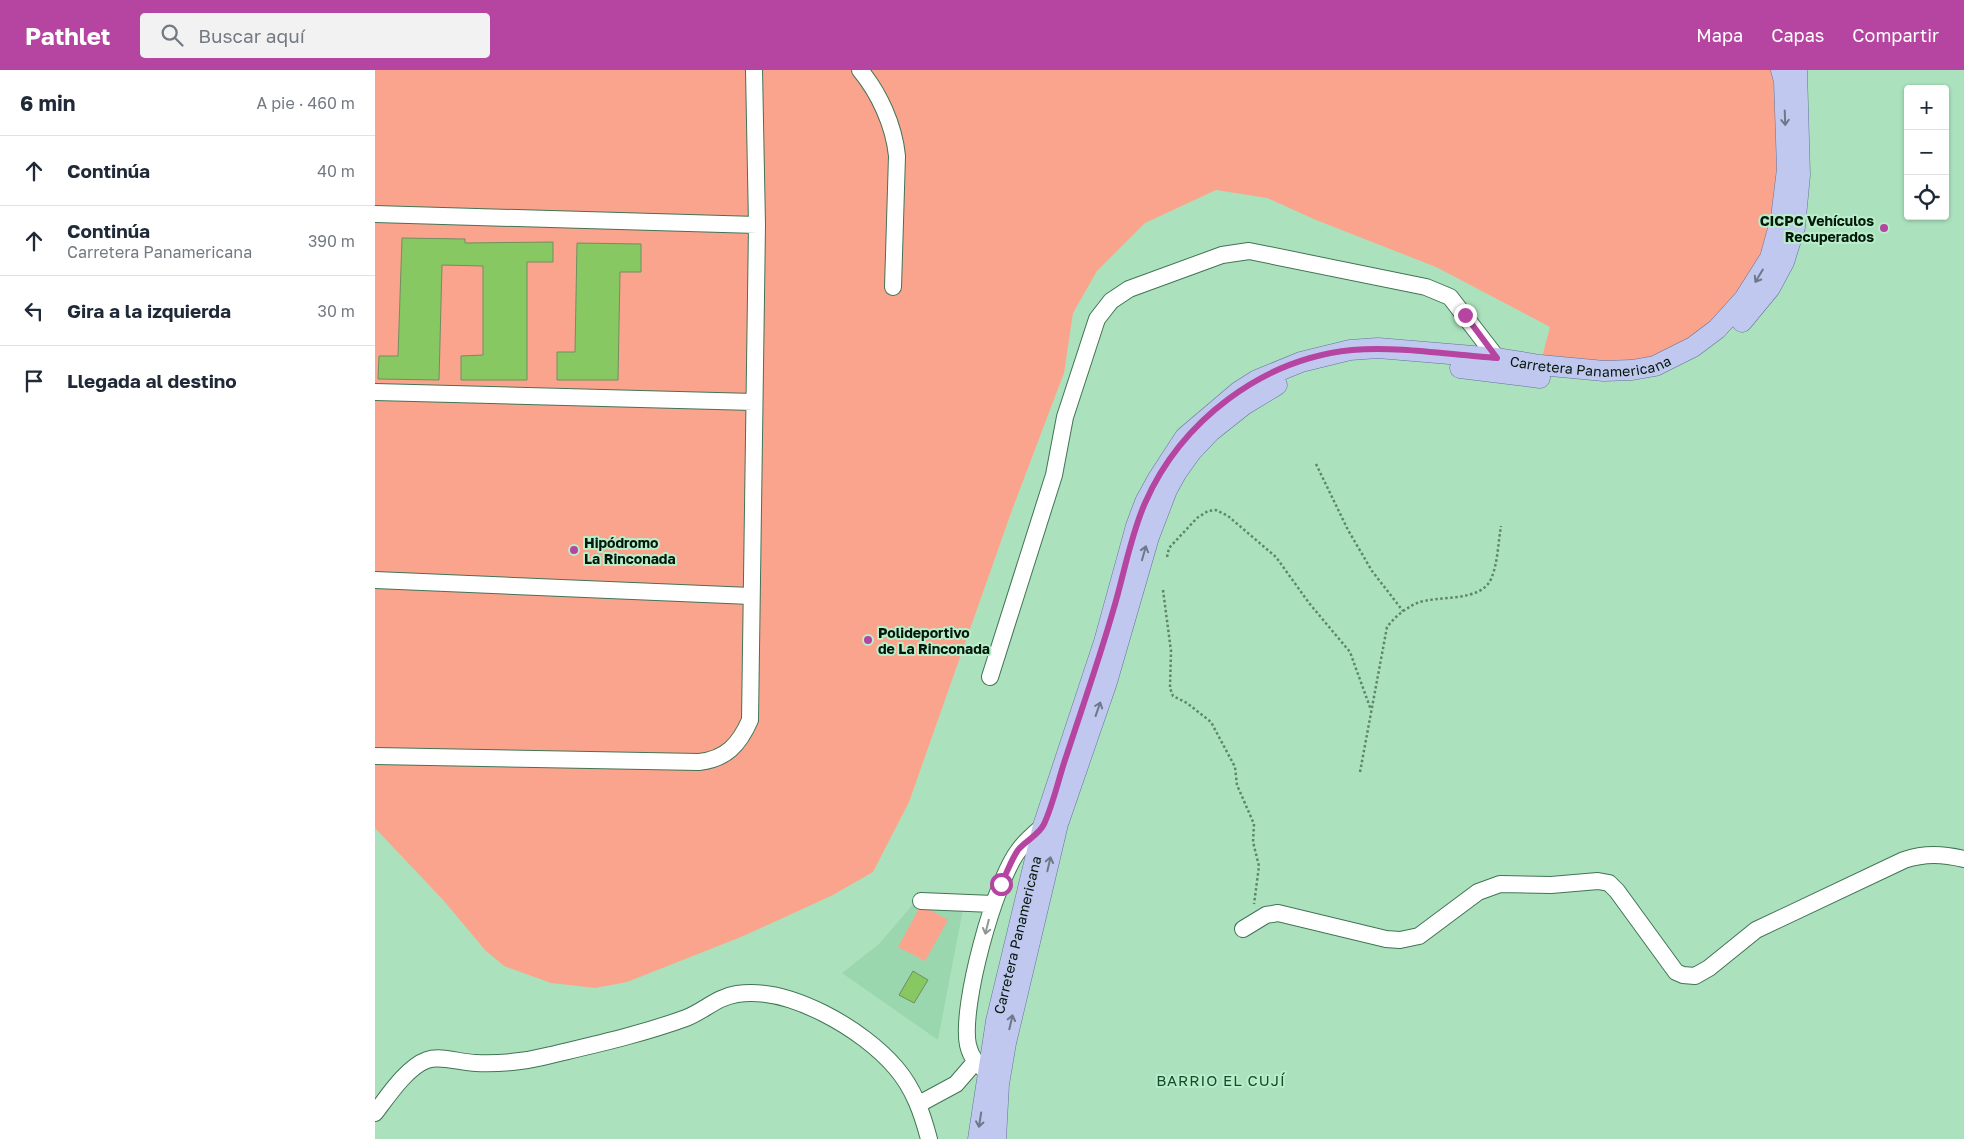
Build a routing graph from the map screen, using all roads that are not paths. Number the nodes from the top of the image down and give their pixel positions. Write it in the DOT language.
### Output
graph roads {
  1 [pos="754,70"];
  2 [pos="860,70"];
  3 [pos="1781,70"];
  4 [pos="1797,70"];
  5 [pos="375,214"];
  6 [pos="757,225"];
  7 [pos="893,287"];
  8 [pos="1497,358"];
  9 [pos="375,392"];
  10 [pos="754,402"];
  11 [pos="375,580"];
  12 [pos="751,596"];
  13 [pos="990,677"];
  14 [pos="375,756"];
  15 [pos="1043,826"];
  16 [pos="1964,859"];
  17 [pos="921,901"];
  18 [pos="993,904"];
  19 [pos="1243,929"];
  20 [pos="981,1067"];
  21 [pos="919,1104"];
  22 [pos="375,1113"];
  23 [pos="929,1139"];
  24 [pos="978,1139"];
  25 [pos="996,1139"];
  1 -- 6 [label="street"];
  2 -- 7 [label="street"];
  3 -- 8 [label="main road, Carretera Panamericana, one-way"];
  25 -- 4 [label="main road, Carretera Panamericana, one-way"];
  5 -- 6 [label="street"];
  6 -- 10 [label="street"];
  8 -- 13 [label="street"];
  8 -- 15 [label="main road, Carretera Panamericana"];
  9 -- 10 [label="street"];
  10 -- 12 [label="street"];
  11 -- 12 [label="street"];
  12 -- 14 [label="street"];
  15 -- 18 [label="street"];
  15 -- 20 [label="main road, Carretera Panamericana"];
  16 -- 19 [label="street"];
  17 -- 18 [label="street"];
  18 -- 20 [label="street, one-way"];
  20 -- 21 [label="street"];
  20 -- 24 [label="main road, Carretera Panamericana, one-way"];
  21 -- 22 [label="street"];
  21 -- 23 [label="street"];
}
